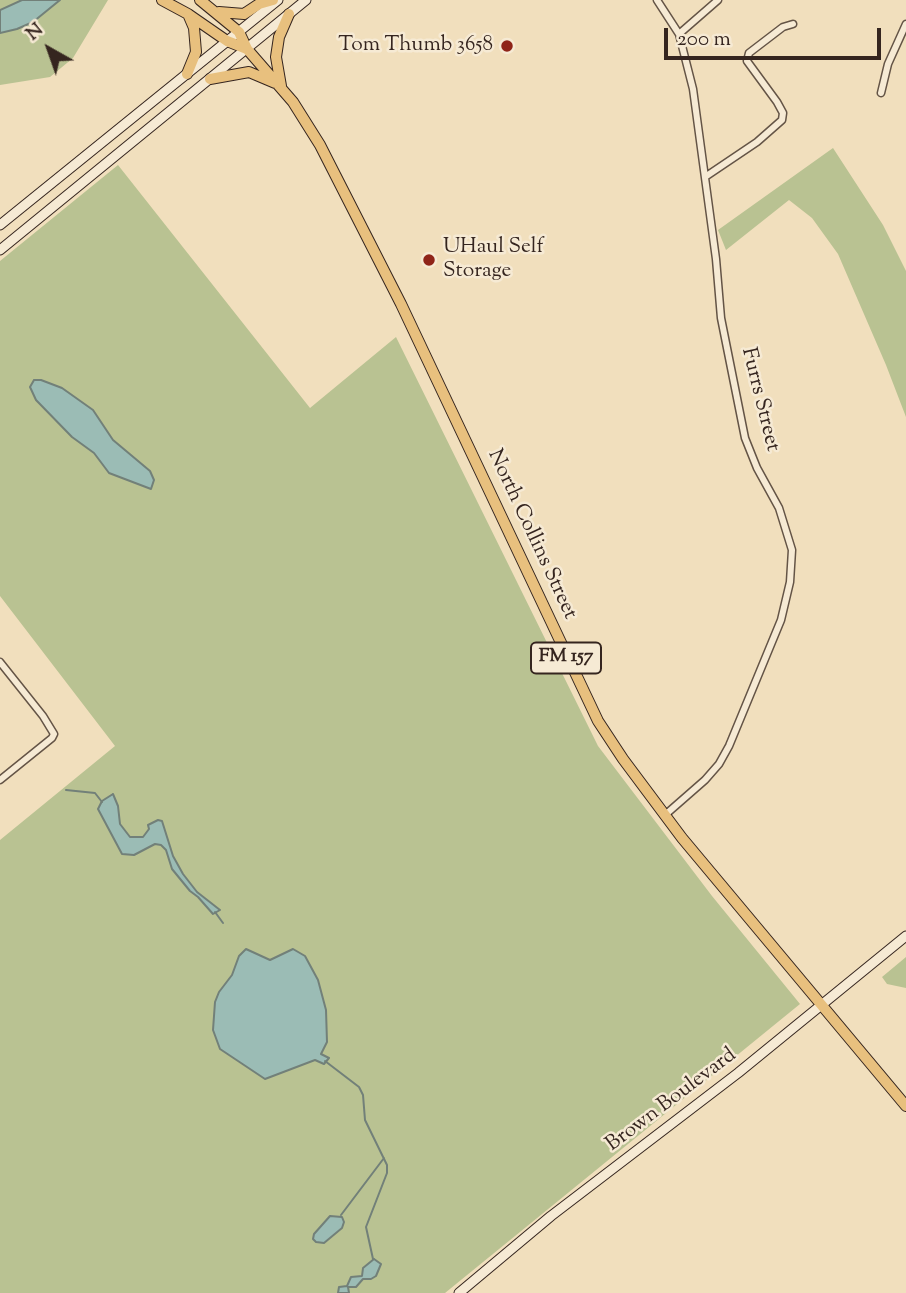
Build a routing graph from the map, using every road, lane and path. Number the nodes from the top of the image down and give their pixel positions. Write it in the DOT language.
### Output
graph roads {
  1 [pos="162,0"];
  2 [pos="200,0"];
  3 [pos="276,0"];
  4 [pos="306,0"];
  5 [pos="657,0"];
  6 [pos="718,0"];
  7 [pos="213,10"];
  8 [pos="188,14"];
  9 [pos="289,14"];
  10 [pos="793,24"];
  11 [pos="906,24"];
  12 [pos="239,32"];
  13 [pos="679,34"];
  14 [pos="227,41"];
  15 [pos="247,49"];
  16 [pos="187,74"];
  17 [pos="210,79"];
  18 [pos="281,87"];
  19 [pos="881,93"];
  20 [pos="104,141"];
  21 [pos="116,156"];
  22 [pos="705,177"];
  23 [pos="0,225"];
  24 [pos="0,250"];
  25 [pos="0,662"];
  26 [pos="0,780"];
  27 [pos="665,816"];
  28 [pos="906,936"];
  29 [pos="822,1006"];
  30 [pos="906,1106"];
  31 [pos="459,1293"];
  1 -- 8 [label="main road, North Collins Street / FM 157"];
  2 -- 7 [label="main road, North Collins Street / FM 157"];
  3 -- 7 [label="main road"];
  3 -- 12 [label="main road"];
  4 -- 9 [label="main road"];
  5 -- 13 [label="street, Furrs Street"];
  6 -- 13 [label="street"];
  7 -- 12 [label="main road, North Collins Street / FM 157"];
  8 -- 14 [label="main road, North Collins Street / FM 157"];
  8 -- 16 [label="main road"];
  9 -- 15 [label="main road"];
  9 -- 18 [label="main road"];
  10 -- 22 [label="street"];
  11 -- 19 [label="street"];
  12 -- 14 [label="main road"];
  12 -- 15 [label="main road, North Collins Street / FM 157"];
  13 -- 22 [label="street, Furrs Street"];
  14 -- 15 [label="main road, North Collins Street / FM 157"];
  14 -- 16 [label="main road"];
  15 -- 17 [label="main road"];
  15 -- 18 [label="main road, North Collins Street / FM 157"];
  16 -- 20 [label="main road"];
  17 -- 18 [label="main road"];
  17 -- 21 [label="main road"];
  18 -- 27 [label="main road, North Collins Street / FM 157"];
  20 -- 21 [label="main road"];
  20 -- 23 [label="main road"];
  21 -- 24 [label="main road"];
  22 -- 27 [label="street, Furrs Street"];
  25 -- 26 [label="street"];
  27 -- 29 [label="main road, North Collins Street / FM 157"];
  28 -- 29 [label="main road, Brown Boulevard"];
  29 -- 30 [label="main road, North Collins Street / FM 157"];
  29 -- 31 [label="main road, Brown Boulevard"];
}
